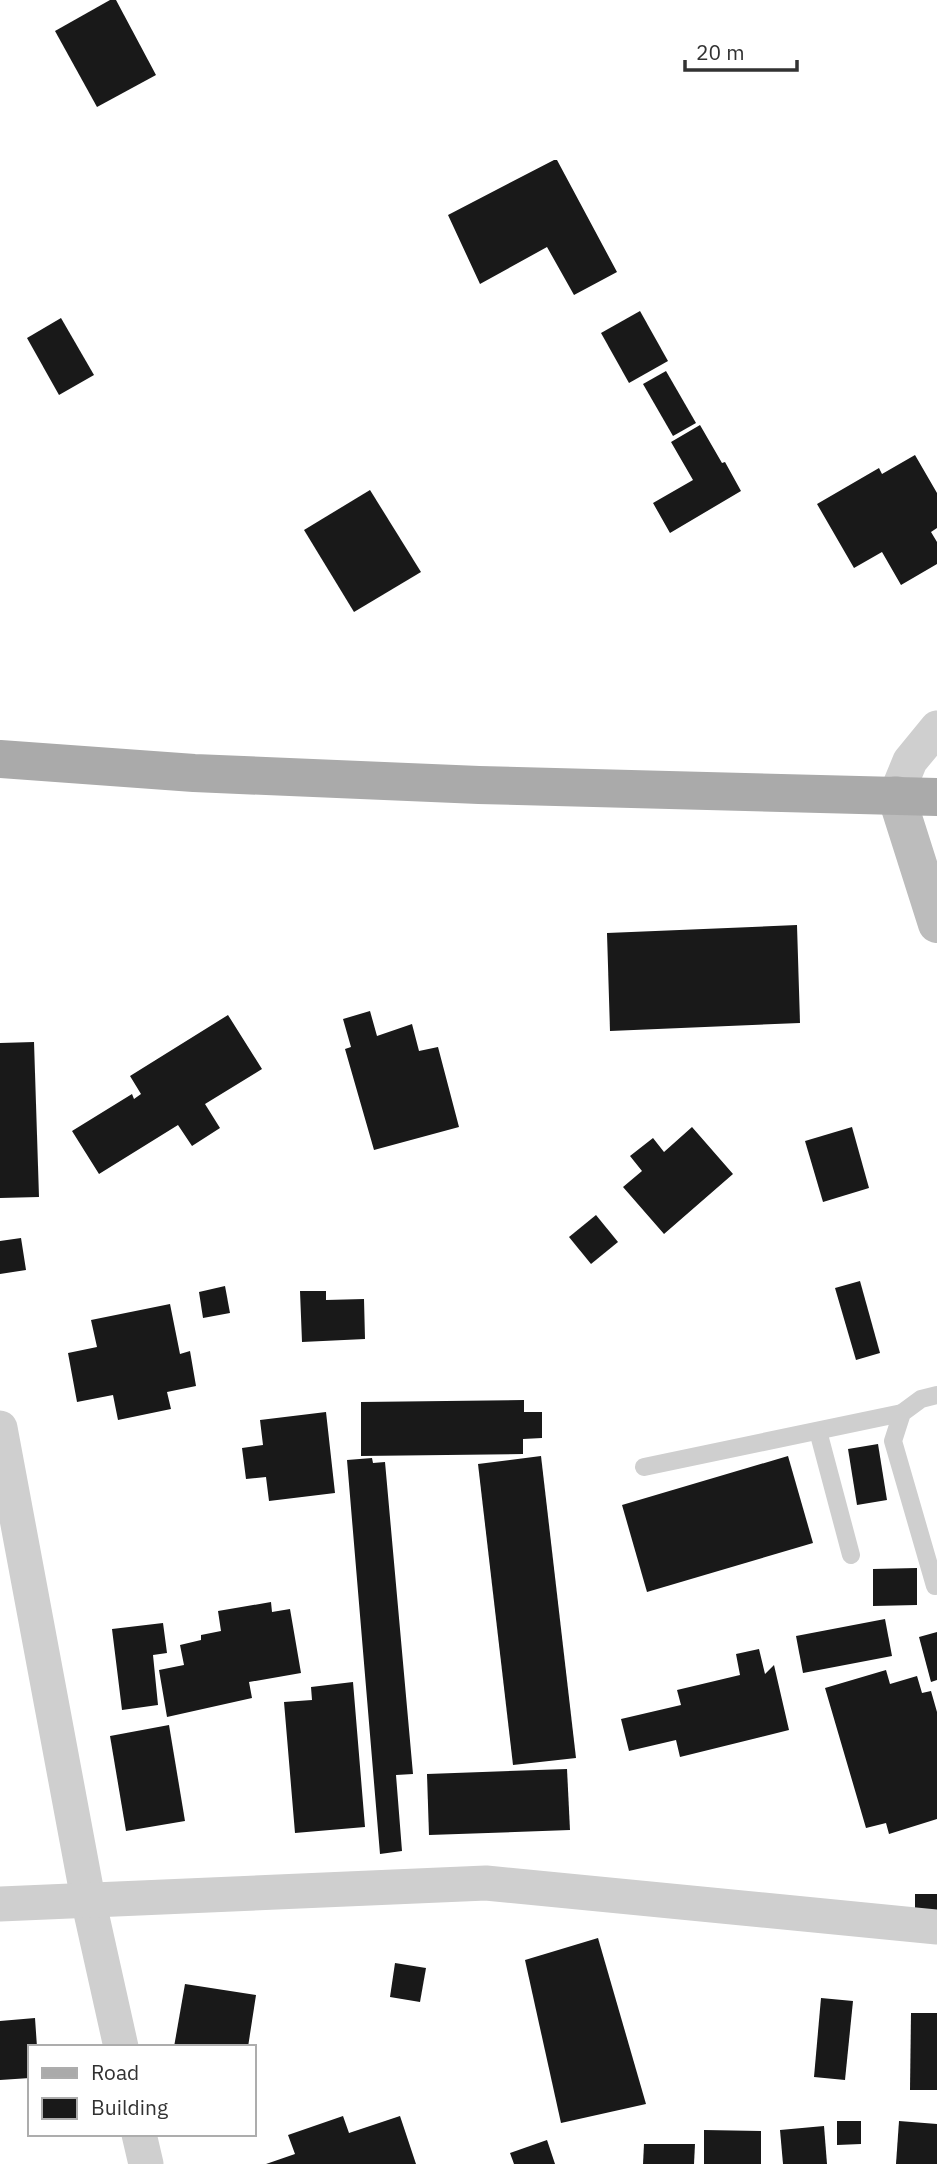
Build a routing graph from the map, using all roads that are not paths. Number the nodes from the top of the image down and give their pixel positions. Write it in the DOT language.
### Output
graph roads {
  1 [pos="937,728"];
  2 [pos="0,759"];
  3 [pos="897,795"];
  4 [pos="937,797"];
  5 [pos="937,924"];
  6 [pos="937,1395"];
  7 [pos="902,1413"];
  8 [pos="0,1428"];
  9 [pos="818,1431"];
  10 [pos="644,1467"];
  11 [pos="851,1555"];
  12 [pos="935,1586"];
  13 [pos="88,1899"];
  14 [pos="0,1904"];
  15 [pos="937,1927"];
  16 [pos="121,2045"];
  17 [pos="139,2136"];
  18 [pos="146,2164"];
  1 -- 3 [label="street"];
  2 -- 3 [label="main road"];
  3 -- 4 [label="main road"];
  3 -- 5 [label="street"];
  6 -- 7 [label="lane"];
  7 -- 9 [label="lane"];
  7 -- 12 [label="lane"];
  8 -- 13 [label="street"];
  9 -- 10 [label="lane"];
  9 -- 11 [label="lane"];
  13 -- 14 [label="street"];
  13 -- 15 [label="street"];
  13 -- 16 [label="street"];
  17 -- 18 [label="street"];
}
